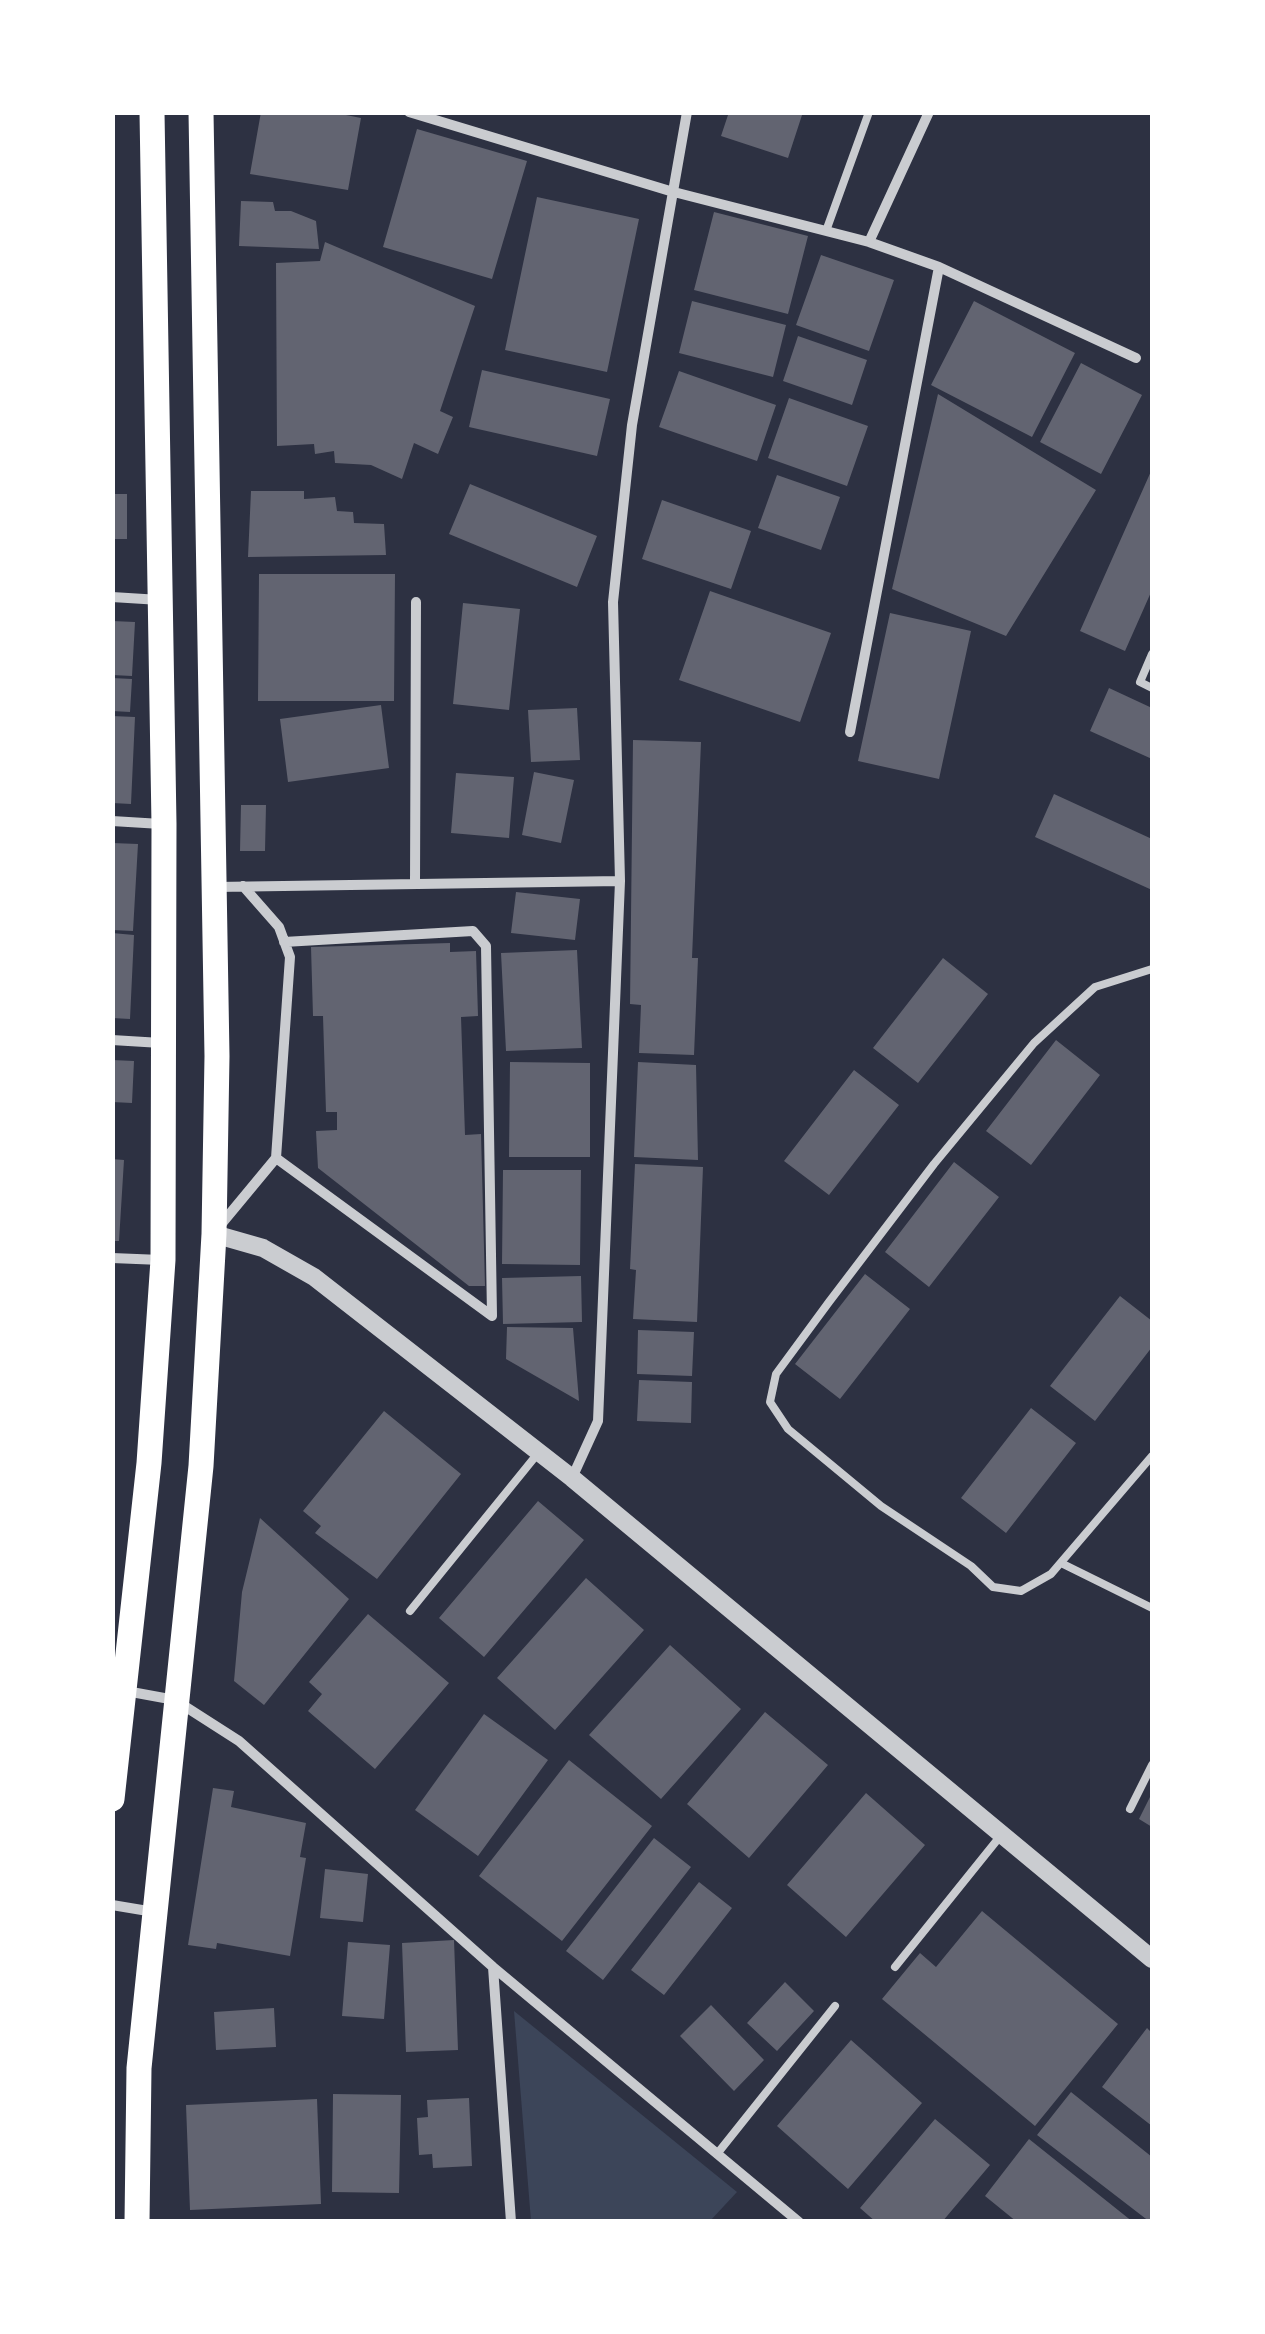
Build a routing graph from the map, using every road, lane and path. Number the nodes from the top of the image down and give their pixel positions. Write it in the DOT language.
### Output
graph roads {
  1 [pos="152,112"];
  2 [pos="201,112"];
  3 [pos="409,112"];
  4 [pos="686,112"];
  5 [pos="869,112"];
  6 [pos="929,112"];
  7 [pos="449,118"];
  8 [pos="670,191"];
  9 [pos="826,231"];
  10 [pos="869,242"];
  11 [pos="939,266"];
  12 [pos="1136,358"];
  13 [pos="112,598"];
  14 [pos="161,600"];
  15 [pos="416,602"];
  16 [pos="1152,654"];
  17 [pos="1152,688"];
  18 [pos="850,732"];
  19 [pos="112,822"];
  20 [pos="164,824"];
  21 [pos="620,881"];
  22 [pos="415,884"];
  23 [pos="213,886"];
  24 [pos="243,886"];
  25 [pos="284,942"];
  26 [pos="1152,969"];
  27 [pos="112,1040"];
  28 [pos="164,1043"];
  29 [pos="276,1158"];
  30 [pos="214,1234"];
  31 [pos="112,1258"];
  32 [pos="163,1260"];
  33 [pos="539,1452"];
  34 [pos="1152,1456"];
  35 [pos="572,1478"];
  36 [pos="1062,1563"];
  37 [pos="1152,1608"];
  38 [pos="410,1611"];
  39 [pos="119,1690"];
  40 [pos="176,1700"];
  41 [pos="1152,1765"];
  42 [pos="112,1798"];
  43 [pos="1130,1809"];
  44 [pos="1002,1834"];
  45 [pos="112,1905"];
  46 [pos="154,1912"];
  47 [pos="1152,1958"];
  48 [pos="895,1966"];
  49 [pos="493,1967"];
  50 [pos="835,2006"];
  51 [pos="717,2154"];
  52 [pos="137,2222"];
  53 [pos="512,2222"];
  54 [pos="799,2222"];
  1 -- 14 [label="main road"];
  2 -- 23 [label="main road"];
  3 -- 7 [label="street"];
  4 -- 8 [label="street"];
  5 -- 9 [label="lane"];
  6 -- 10 [label="street"];
  7 -- 8 [label="street"];
  8 -- 9 [label="street"];
  8 -- 21 [label="street"];
  9 -- 10 [label="street"];
  10 -- 11 [label="street"];
  11 -- 12 [label="street"];
  11 -- 18 [label="street"];
  13 -- 14 [label="street"];
  14 -- 20 [label="main road"];
  15 -- 22 [label="street"];
  16 -- 17 [label="lane"];
  19 -- 20 [label="street"];
  20 -- 28 [label="main road"];
  21 -- 22 [label="street"];
  21 -- 35 [label="street"];
  22 -- 24 [label="street"];
  23 -- 24 [label="street"];
  23 -- 30 [label="main road"];
  24 -- 25 [label="street"];
  25 -- 29 [label="street"];
  25 -- 29 [label="street"];
  26 -- 36 [label="lane"];
  27 -- 28 [label="street"];
  28 -- 32 [label="main road"];
  29 -- 30 [label="street"];
  30 -- 33 [label="street"];
  30 -- 40 [label="main road"];
  31 -- 32 [label="street"];
  32 -- 39 [label="main road"];
  33 -- 35 [label="street"];
  33 -- 38 [label="lane"];
  34 -- 36 [label="lane"];
  35 -- 44 [label="street"];
  36 -- 37 [label="lane"];
  39 -- 40 [label="street"];
  39 -- 42 [label="main road"];
  40 -- 46 [label="main road"];
  40 -- 49 [label="street"];
  41 -- 43 [label="lane"];
  44 -- 47 [label="street"];
  44 -- 48 [label="lane"];
  45 -- 46 [label="street"];
  46 -- 52 [label="main road"];
  49 -- 51 [label="street"];
  49 -- 53 [label="street"];
  50 -- 51 [label="lane"];
  51 -- 54 [label="street"];
}
